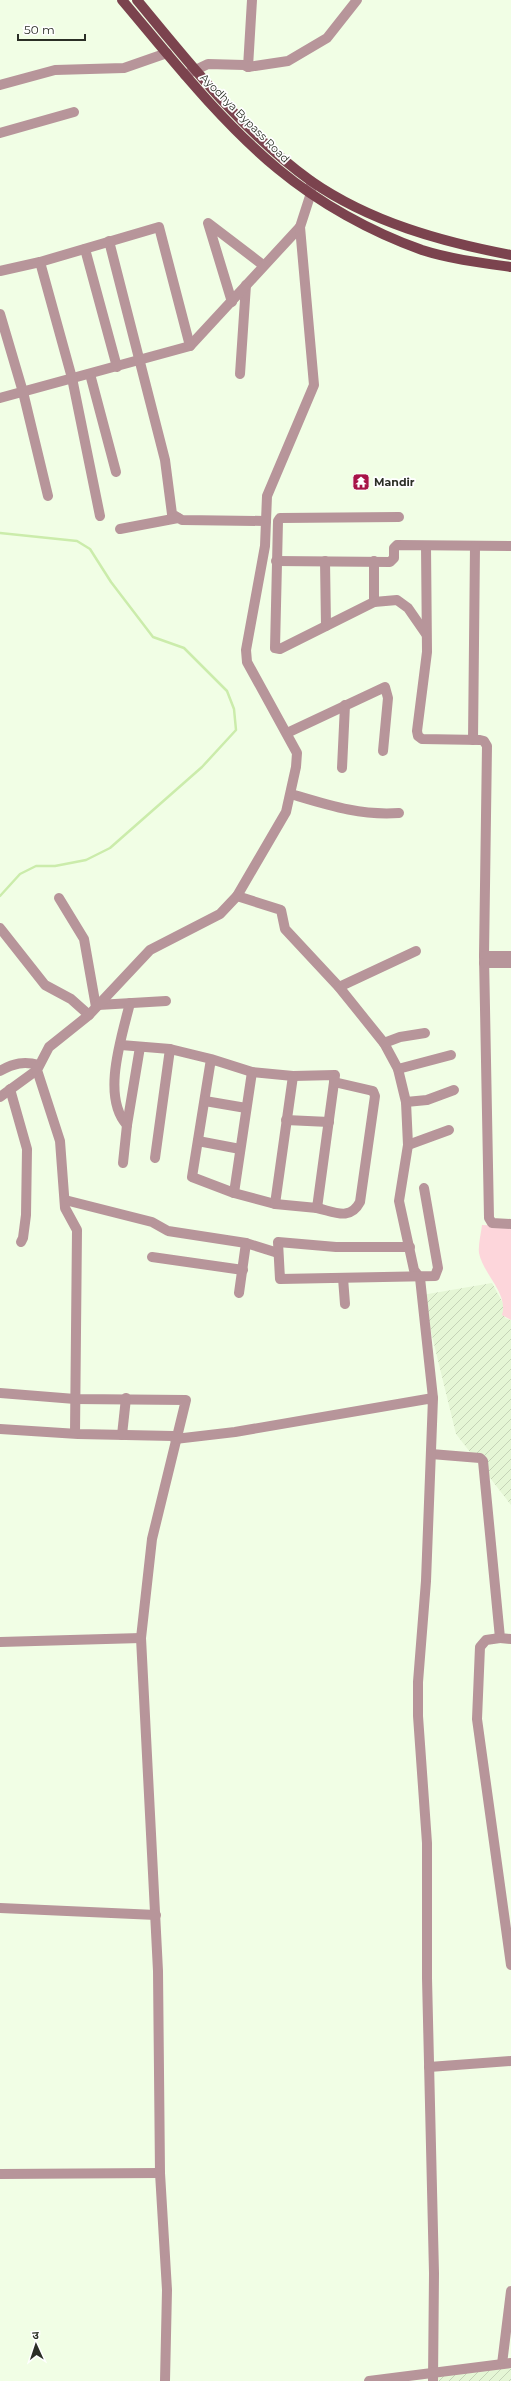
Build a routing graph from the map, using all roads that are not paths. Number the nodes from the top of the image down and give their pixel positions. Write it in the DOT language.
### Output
graph roads {
  1 [pos="122,0"];
  2 [pos="137,0"];
  3 [pos="252,0"];
  4 [pos="357,0"];
  5 [pos="167,53"];
  6 [pos="248,66"];
  7 [pos="195,70"];
  8 [pos="185,75"];
  9 [pos="0,85"];
  10 [pos="74,112"];
  11 [pos="227,113"];
  12 [pos="0,133"];
  13 [pos="311,181"];
  14 [pos="310,193"];
  15 [pos="300,227"];
  16 [pos="109,241"];
  17 [pos="85,249"];
  18 [pos="511,255"];
  19 [pos="40,262"];
  20 [pos="263,265"];
  21 [pos="511,267"];
  22 [pos="0,271"];
  23 [pos="246,285"];
  24 [pos="232,302"];
  25 [pos="0,314"];
  26 [pos="190,346"];
  27 [pos="140,360"];
  28 [pos="117,367"];
  29 [pos="90,374"];
  30 [pos="240,374"];
  31 [pos="72,378"];
  32 [pos="23,392"];
  33 [pos="0,398"];
  34 [pos="116,472"];
  35 [pos="48,496"];
  36 [pos="100,516"];
  37 [pos="399,517"];
  38 [pos="178,518"];
  39 [pos="266,521"];
  40 [pos="120,529"];
  41 [pos="426,546"];
  42 [pos="475,546"];
  43 [pos="511,546"];
  44 [pos="276,561"];
  45 [pos="325,561"];
  46 [pos="374,562"];
  47 [pos="374,602"];
  48 [pos="326,626"];
  49 [pos="426,634"];
  50 [pos="345,705"];
  51 [pos="287,733"];
  52 [pos="473,740"];
  53 [pos="383,751"];
  54 [pos="342,768"];
  55 [pos="291,794"];
  56 [pos="399,813"];
  57 [pos="237,896"];
  58 [pos="59,898"];
  59 [pos="0,928"];
  60 [pos="416,951"];
  61 [pos="511,956"];
  62 [pos="484,959"];
  63 [pos="511,963"];
  64 [pos="339,987"];
  65 [pos="166,1001"];
  66 [pos="130,1003"];
  67 [pos="94,1009"];
  68 [pos="425,1033"];
  69 [pos="384,1043"];
  70 [pos="120,1045"];
  71 [pos="140,1047"];
  72 [pos="170,1049"];
  73 [pos="451,1055"];
  74 [pos="211,1059"];
  75 [pos="38,1067"];
  76 [pos="398,1069"];
  77 [pos="0,1070"];
  78 [pos="252,1072"];
  79 [pos="293,1076"];
  80 [pos="334,1082"];
  81 [pos="10,1089"];
  82 [pos="454,1090"];
  83 [pos="0,1097"];
  84 [pos="205,1101"];
  85 [pos="406,1102"];
  86 [pos="246,1108"];
  87 [pos="286,1120"];
  88 [pos="329,1122"];
  89 [pos="126,1125"];
  90 [pos="449,1130"];
  91 [pos="198,1141"];
  92 [pos="408,1145"];
  93 [pos="240,1149"];
  94 [pos="155,1158"];
  95 [pos="123,1163"];
  96 [pos="424,1188"];
  97 [pos="234,1193"];
  98 [pos="65,1200"];
  99 [pos="275,1204"];
  100 [pos="317,1208"];
  101 [pos="511,1224"];
  102 [pos="21,1242"];
  103 [pos="246,1243"];
  104 [pos="410,1247"];
  105 [pos="278,1253"];
  106 [pos="152,1257"];
  107 [pos="243,1270"];
  108 [pos="342,1278"];
  109 [pos="420,1278"];
  110 [pos="239,1293"];
  111 [pos="345,1304"];
  112 [pos="0,1393"];
  113 [pos="126,1398"];
  114 [pos="433,1398"];
  115 [pos="75,1399"];
  116 [pos="0,1429"];
  117 [pos="75,1433"];
  118 [pos="122,1435"];
  119 [pos="175,1439"];
  120 [pos="431,1454"];
  121 [pos="141,1638"];
  122 [pos="500,1638"];
  123 [pos="511,1639"];
  124 [pos="0,1642"];
  125 [pos="0,1908"];
  126 [pos="156,1915"];
  127 [pos="511,1965"];
  128 [pos="511,2061"];
  129 [pos="429,2067"];
  130 [pos="160,2173"];
  131 [pos="0,2174"];
  132 [pos="511,2291"];
  133 [pos="506,2363"];
  134 [pos="433,2378"];
  135 [pos="165,2381"];
  136 [pos="369,2381"];
  1 -- 5 [label="main road, Ayodhya Bypass Road"];
  2 -- 7 [label="main road, Ayodhya Bypass Road"];
  3 -- 6 [label="street"];
  4 -- 6 [label="street"];
  5 -- 8 [label="main road, Ayodhya Bypass Road"];
  5 -- 9 [label="street"];
  6 -- 7 [label="street"];
  7 -- 8 [label="street"];
  7 -- 11 [label="main road, Ayodhya Bypass Road"];
  8 -- 11 [label="main road, Ayodhya Bypass Road"];
  10 -- 12 [label="street"];
  11 -- 13 [label="main road, Ayodhya Bypass Road"];
  11 -- 14 [label="main road, Ayodhya Bypass Road"];
  13 -- 14 [label="street"];
  13 -- 18 [label="main road, Ayodhya Bypass Road"];
  14 -- 15 [label="street"];
  14 -- 21 [label="main road, Ayodhya Bypass Road"];
  15 -- 20 [label="street"];
  15 -- 39 [label="street"];
  16 -- 17 [label="street"];
  16 -- 26 [label="street"];
  16 -- 27 [label="street"];
  17 -- 19 [label="street"];
  17 -- 28 [label="street"];
  19 -- 22 [label="street"];
  19 -- 31 [label="street"];
  20 -- 23 [label="street"];
  20 -- 24 [label="street"];
  23 -- 24 [label="street"];
  23 -- 30 [label="street"];
  24 -- 26 [label="street"];
  25 -- 32 [label="street"];
  26 -- 27 [label="street"];
  27 -- 28 [label="street"];
  27 -- 38 [label="street"];
  28 -- 29 [label="street"];
  29 -- 31 [label="street"];
  29 -- 34 [label="street"];
  31 -- 32 [label="street"];
  31 -- 36 [label="street"];
  32 -- 33 [label="street"];
  32 -- 35 [label="street"];
  37 -- 44 [label="street"];
  38 -- 39 [label="street"];
  38 -- 40 [label="street"];
  39 -- 51 [label="street"];
  41 -- 42 [label="street"];
  41 -- 46 [label="street"];
  41 -- 49 [label="street"];
  42 -- 43 [label="street"];
  42 -- 52 [label="street"];
  44 -- 45 [label="street"];
  44 -- 48 [label="street"];
  45 -- 46 [label="street"];
  45 -- 48 [label="street"];
  46 -- 47 [label="street"];
  47 -- 48 [label="street"];
  47 -- 49 [label="street"];
  49 -- 52 [label="street"];
  50 -- 51 [label="street"];
  50 -- 53 [label="street"];
  50 -- 54 [label="street"];
  51 -- 55 [label="street"];
  52 -- 62 [label="street"];
  55 -- 56 [label="street"];
  55 -- 57 [label="street"];
  57 -- 64 [label="street"];
  57 -- 67 [label="street"];
  58 -- 67 [label="street"];
  59 -- 67 [label="street"];
  60 -- 64 [label="street"];
  61 -- 62 [label="street"];
  62 -- 63 [label="street"];
  62 -- 101 [label="street"];
  64 -- 69 [label="street"];
  65 -- 66 [label="street"];
  66 -- 67 [label="street"];
  66 -- 70 [label="street"];
  67 -- 75 [label="street"];
  68 -- 69 [label="street"];
  69 -- 76 [label="street"];
  70 -- 71 [label="street"];
  70 -- 89 [label="street"];
  71 -- 72 [label="street"];
  71 -- 89 [label="street"];
  72 -- 74 [label="street"];
  72 -- 94 [label="street"];
  73 -- 76 [label="street"];
  74 -- 78 [label="street"];
  74 -- 84 [label="street"];
  75 -- 77 [label="street"];
  75 -- 81 [label="street"];
  75 -- 98 [label="street"];
  76 -- 85 [label="street"];
  78 -- 79 [label="street"];
  78 -- 86 [label="street"];
  79 -- 80 [label="street"];
  79 -- 87 [label="street"];
  80 -- 88 [label="street"];
  80 -- 100 [label="street"];
  81 -- 83 [label="street"];
  81 -- 102 [label="street"];
  82 -- 85 [label="street"];
  84 -- 86 [label="street"];
  84 -- 91 [label="street"];
  85 -- 92 [label="street"];
  86 -- 93 [label="street"];
  87 -- 88 [label="street"];
  87 -- 99 [label="street"];
  88 -- 100 [label="street"];
  89 -- 95 [label="street"];
  90 -- 92 [label="street"];
  91 -- 93 [label="street"];
  91 -- 97 [label="street"];
  92 -- 104 [label="street"];
  93 -- 97 [label="street"];
  96 -- 109 [label="street"];
  97 -- 99 [label="street"];
  98 -- 103 [label="street"];
  98 -- 115 [label="street"];
  99 -- 100 [label="street"];
  103 -- 105 [label="street"];
  103 -- 107 [label="street"];
  104 -- 105 [label="street"];
  104 -- 109 [label="street"];
  105 -- 108 [label="street"];
  106 -- 107 [label="street"];
  107 -- 110 [label="street"];
  108 -- 109 [label="street"];
  108 -- 111 [label="street"];
  109 -- 114 [label="street"];
  112 -- 115 [label="street"];
  113 -- 115 [label="street"];
  113 -- 118 [label="street"];
  113 -- 119 [label="street"];
  114 -- 119 [label="street"];
  114 -- 120 [label="street"];
  115 -- 117 [label="street"];
  116 -- 117 [label="street"];
  117 -- 118 [label="street"];
  118 -- 119 [label="street"];
  119 -- 121 [label="street"];
  120 -- 122 [label="street"];
  120 -- 129 [label="street"];
  121 -- 124 [label="street"];
  121 -- 126 [label="street"];
  122 -- 123 [label="street"];
  122 -- 127 [label="street"];
  125 -- 126 [label="street"];
  126 -- 130 [label="street"];
  128 -- 129 [label="street"];
  129 -- 134 [label="street"];
  130 -- 131 [label="street"];
  130 -- 135 [label="street"];
  132 -- 133 [label="street"];
  133 -- 134 [label="street"];
  134 -- 136 [label="street"];
}
